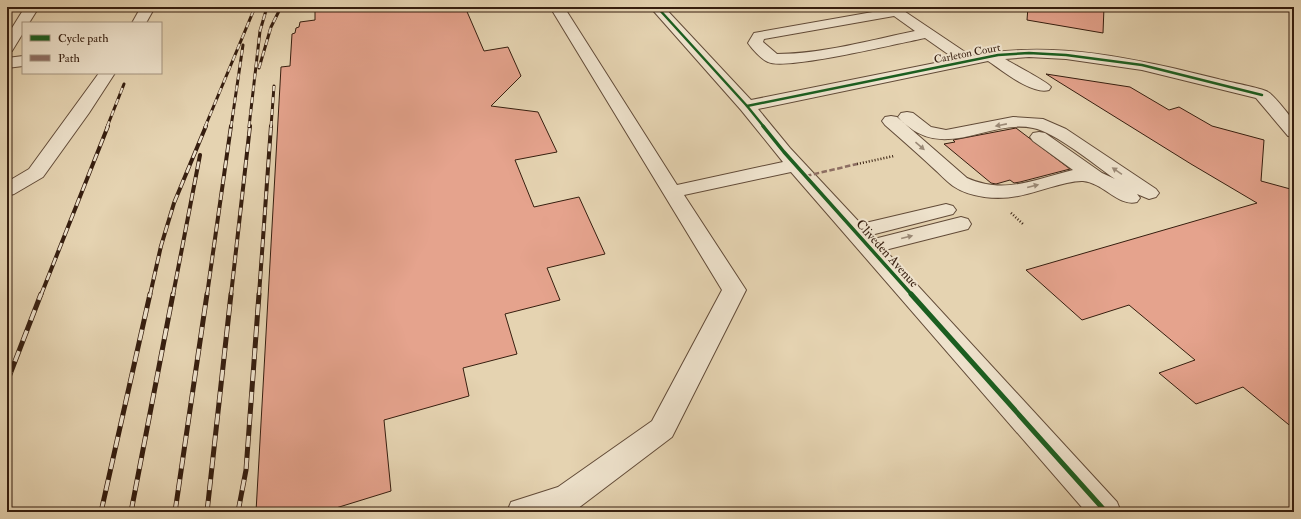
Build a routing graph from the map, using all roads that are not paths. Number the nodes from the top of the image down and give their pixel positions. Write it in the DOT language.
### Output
graph roads {
  1 [pos="32,7"];
  2 [pos="148,7"];
  3 [pos="558,7"];
  4 [pos="657,7"];
  5 [pos="893,9"];
  6 [pos="23,22"];
  7 [pos="140,22"];
  8 [pos="22,23"];
  9 [pos="928,33"];
  10 [pos="7,48"];
  11 [pos="990,56"];
  12 [pos="22,61"];
  13 [pos="968,61"];
  14 [pos="7,63"];
  15 [pos="106,74"];
  16 [pos="1043,87"];
  17 [pos="747,106"];
  18 [pos="1294,132"];
  19 [pos="1039,137"];
  20 [pos="796,165"];
  21 [pos="1094,176"];
  22 [pos="7,190"];
  23 [pos="672,192"];
  24 [pos="1149,193"];
  25 [pos="1130,198"];
  26 [pos="954,217"];
  27 [pos="862,240"];
  28 [pos="522,512"];
  29 [pos="1106,512"];
  1 -- 6 [label="street"];
  2 -- 7 [label="street"];
  3 -- 23 [label="street"];
  4 -- 17 [label="street, Cliveden Avenue"];
  5 -- 9 [label="street"];
  5 -- 9 [label="street"];
  8 -- 10 [label="street"];
  9 -- 13 [label="street"];
  11 -- 13 [label="street, Carleton Court"];
  11 -- 16 [label="street"];
  11 -- 18 [label="street, Carleton Court"];
  12 -- 14 [label="street"];
  13 -- 17 [label="street, Carleton Court"];
  15 -- 22 [label="street"];
  17 -- 20 [label="street, Cliveden Avenue"];
  19 -- 21 [label="street"];
  20 -- 23 [label="street"];
  20 -- 27 [label="street, Cliveden Avenue"];
  24 -- 21 [label="street, one-way"];
  21 -- 25 [label="street"];
  23 -- 28 [label="street"];
  26 -- 27 [label="street"];
  27 -- 29 [label="street, Cliveden Avenue"];
}
